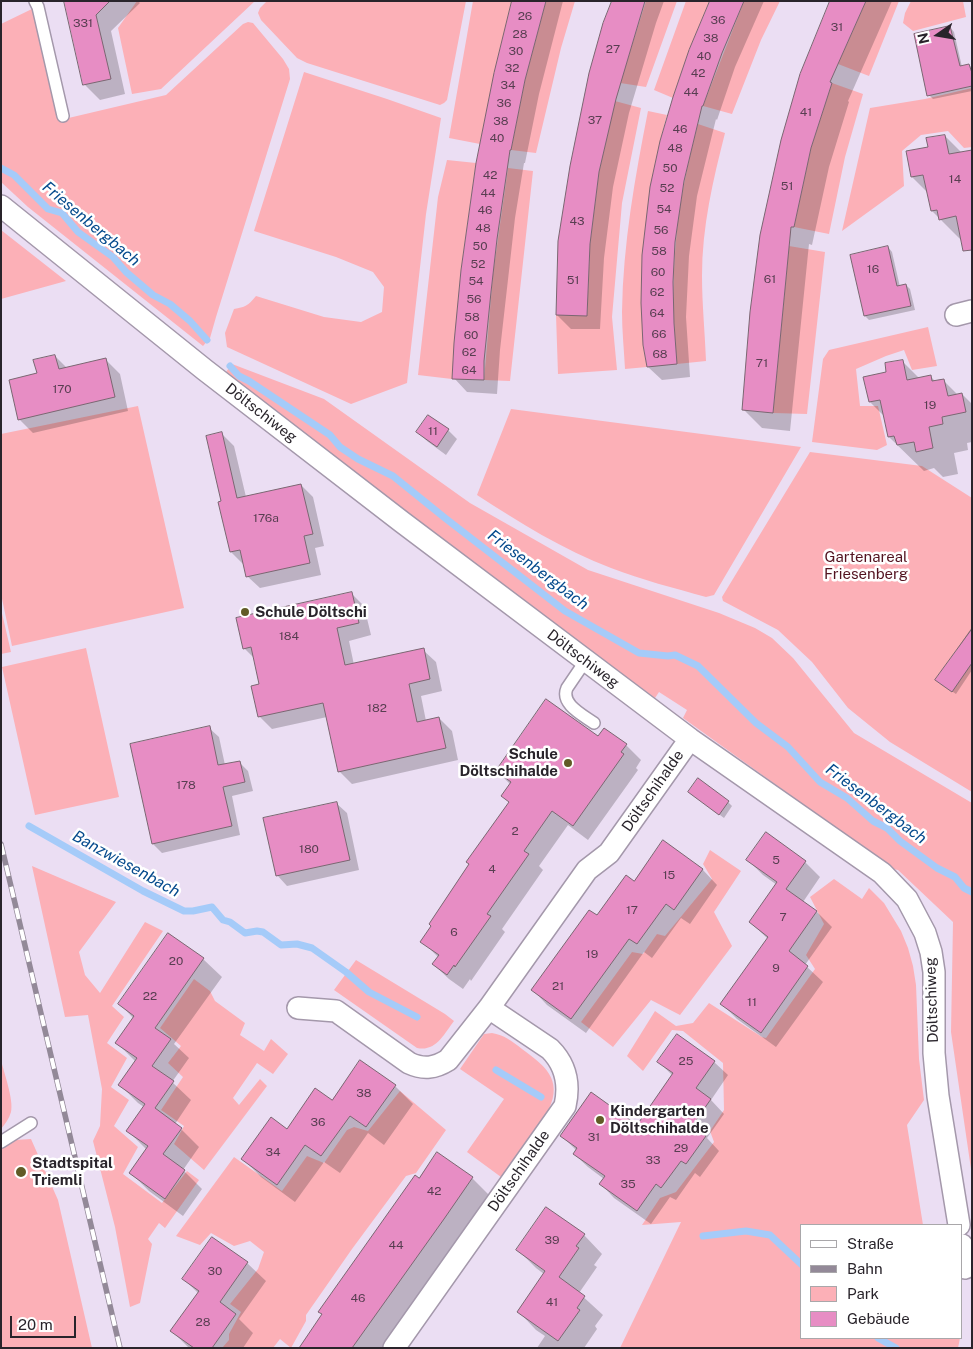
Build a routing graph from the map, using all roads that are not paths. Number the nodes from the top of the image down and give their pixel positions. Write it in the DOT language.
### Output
graph roads {
  1 [pos="35,1"];
  2 [pos="64,116"];
  3 [pos="1,206"];
  4 [pos="586,660"];
  5 [pos="594,722"];
  6 [pos="690,739"];
  7 [pos="298,1008"];
  8 [pos="489,1008"];
  9 [pos="31,1123"];
  10 [pos="1,1142"];
  11 [pos="959,1224"];
  12 [pos="963,1248"];
  13 [pos="969,1268"];
  14 [pos="394,1348"];
  1 -- 2 [label="lane"];
  3 -- 4 [label="street, Döltschiweg"];
  4 -- 5 [label="lane"];
  4 -- 6 [label="street, Döltschiweg"];
  6 -- 8 [label="street, Döltschihalde"];
  6 -- 11 [label="street, Döltschiweg"];
  7 -- 8 [label="street, Döltschihalde"];
  8 -- 14 [label="street, Döltschihalde"];
  9 -- 10 [label="lane"];
  12 -- 13 [label="street"];
}
